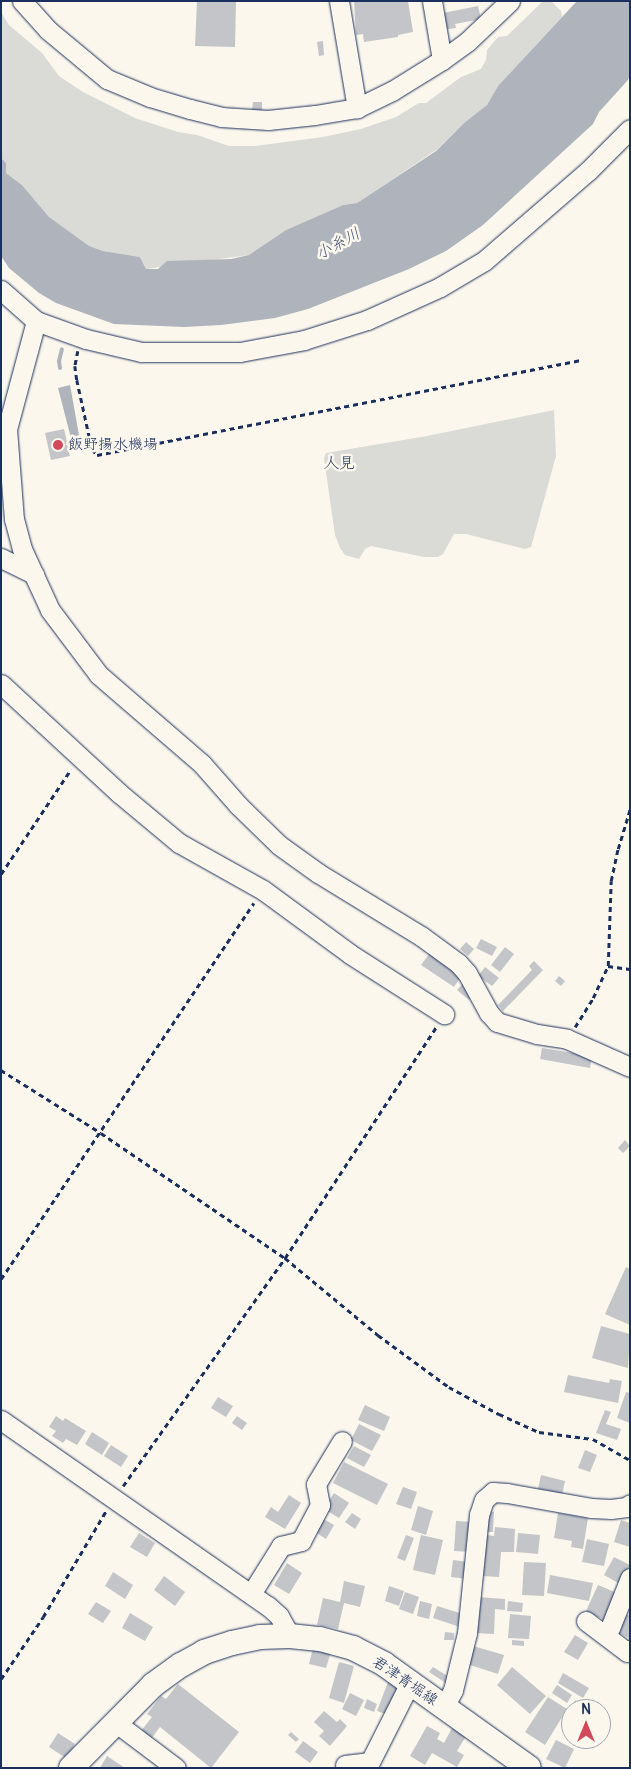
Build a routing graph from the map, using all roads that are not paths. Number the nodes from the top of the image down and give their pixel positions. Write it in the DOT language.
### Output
graph roads {
  1 [pos="22,1"];
  2 [pos="339,1"];
  3 [pos="432,1"];
  4 [pos="510,1"];
  5 [pos="442,60"];
  6 [pos="357,108"];
  7 [pos="628,134"];
  8 [pos="1,290"];
  9 [pos="36,321"];
  10 [pos="1,558"];
  11 [pos="34,574"];
  12 [pos="1,684"];
  13 [pos="444,1014"];
  14 [pos="630,1067"];
  15 [pos="1,1420"];
  16 [pos="342,1440"];
  17 [pos="629,1507"];
  18 [pos="630,1578"];
  19 [pos="251,1594"];
  20 [pos="586,1621"];
  21 [pos="604,1634"];
  22 [pos="290,1636"];
  23 [pos="630,1650"];
  24 [pos="410,1681"];
  25 [pos="444,1707"];
  26 [pos="115,1722"];
  27 [pos="345,1765"];
  28 [pos="71,1768"];
  29 [pos="176,1768"];
  30 [pos="529,1768"];
  1 -- 6 [label="street"];
  2 -- 6 [label="street"];
  3 -- 5 [label="street"];
  4 -- 5 [label="street"];
  5 -- 6 [label="street"];
  7 -- 9 [label="street"];
  8 -- 9 [label="street"];
  9 -- 11 [label="street"];
  10 -- 11 [label="street"];
  11 -- 14 [label="street"];
  12 -- 13 [label="street"];
  15 -- 19 [label="street"];
  16 -- 19 [label="street"];
  17 -- 25 [label="street"];
  18 -- 21 [label="street"];
  19 -- 22 [label="street"];
  20 -- 21 [label="street"];
  21 -- 23 [label="street"];
  22 -- 24 [label="main road, 君津青堀線"];
  22 -- 26 [label="main road, 君津青堀線"];
  24 -- 25 [label="main road, 君津青堀線"];
  24 -- 27 [label="street"];
  25 -- 30 [label="main road, 君津青堀線"];
  26 -- 28 [label="main road, 君津青堀線"];
  26 -- 29 [label="street"];
}
